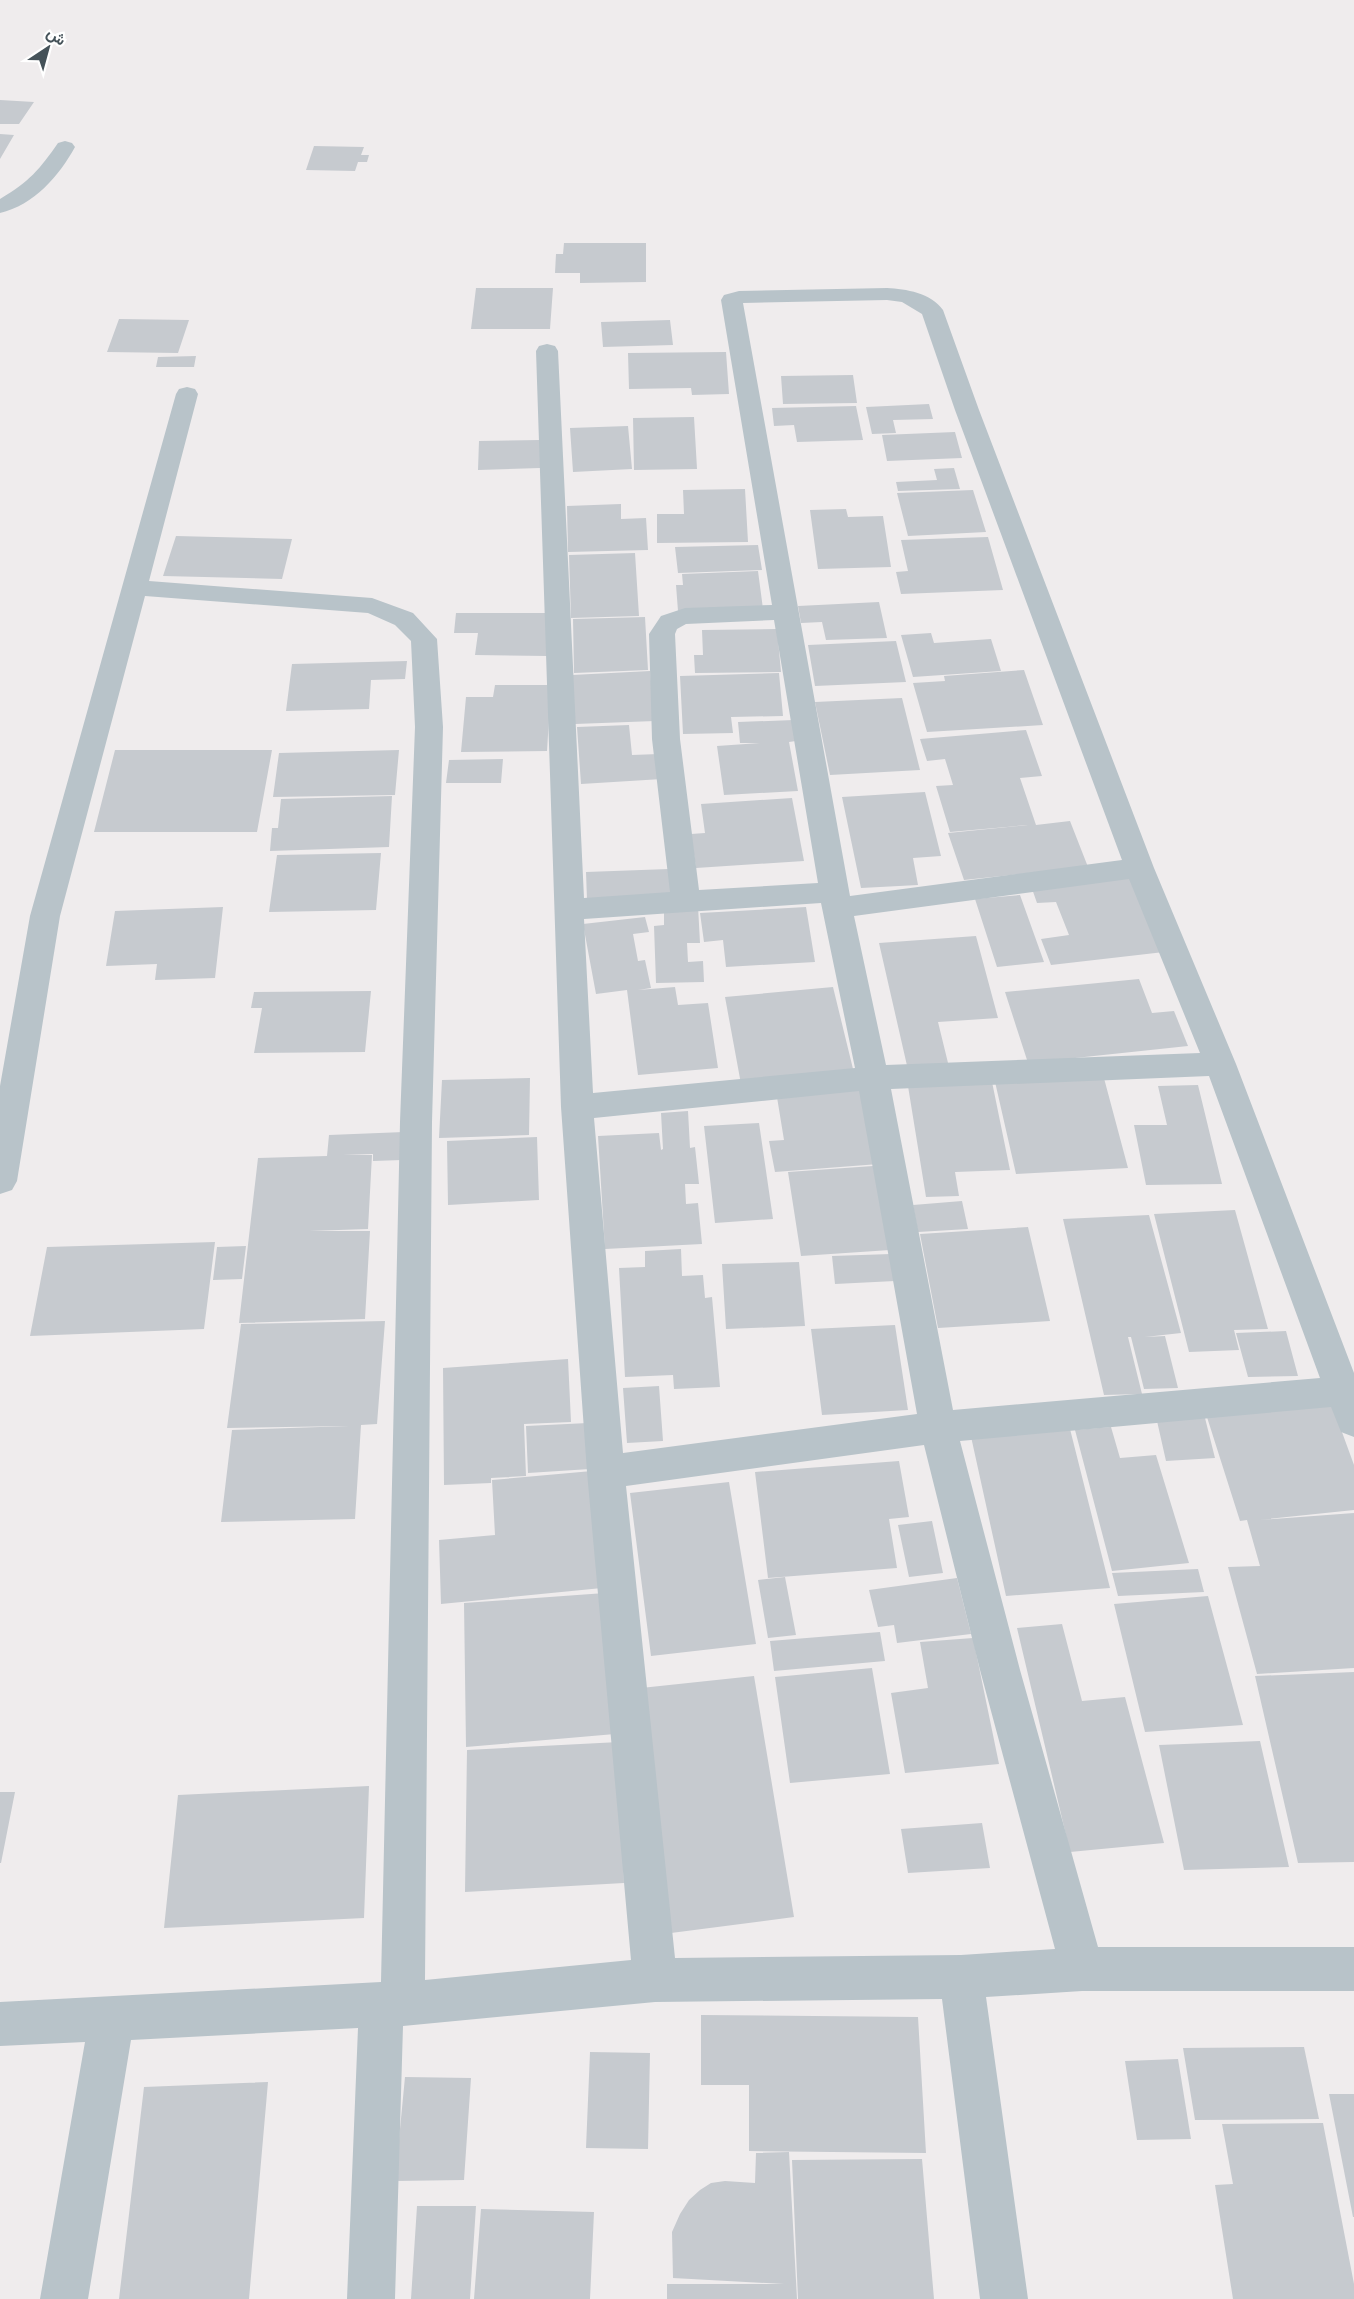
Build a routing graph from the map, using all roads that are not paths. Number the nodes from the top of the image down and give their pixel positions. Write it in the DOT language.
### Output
graph roads {
  1 [pos="65,147"];
  2 [pos="0,207"];
  3 [pos="547,351"];
  4 [pos="187,394"];
  5 [pos="134,588"];
  6 [pos="786,612"];
  7 [pos="1139,868"];
  8 [pos="836,900"];
  9 [pos="686,902"];
  10 [pos="570,909"];
  11 [pos="1220,1064"];
  12 [pos="873,1078"];
  13 [pos="578,1107"];
  14 [pos="0,1181"];
  15 [pos="1348,1406"];
  16 [pos="938,1426"];
  17 [pos="606,1472"];
  18 [pos="1354,1968"];
  19 [pos="1082,1969"];
  20 [pos="961,1977"];
  21 [pos="654,1980"];
  22 [pos="392,2004"];
  23 [pos="112,2017"];
  24 [pos="0,2024"];
  25 [pos="64,2299"];
  26 [pos="371,2299"];
  27 [pos="1004,2299"];
  1 -- 2 [label="street"];
  3 -- 10 [label="street"];
  4 -- 5 [label="street"];
  5 -- 14 [label="street"];
  5 -- 22 [label="street"];
  6 -- 7 [label="street"];
  6 -- 8 [label="street"];
  6 -- 9 [label="street"];
  7 -- 8 [label="street"];
  7 -- 11 [label="street"];
  8 -- 9 [label="street"];
  8 -- 12 [label="street"];
  9 -- 10 [label="street"];
  10 -- 13 [label="street"];
  11 -- 12 [label="street"];
  11 -- 15 [label="street"];
  12 -- 13 [label="street"];
  12 -- 16 [label="street"];
  13 -- 17 [label="street"];
  15 -- 16 [label="street"];
  16 -- 17 [label="street"];
  16 -- 19 [label="street"];
  17 -- 21 [label="street"];
  18 -- 19 [label="street"];
  19 -- 20 [label="street"];
  20 -- 21 [label="street"];
  20 -- 27 [label="street"];
  21 -- 22 [label="street"];
  22 -- 23 [label="street"];
  22 -- 26 [label="street"];
  23 -- 24 [label="street"];
  23 -- 25 [label="street"];
}
